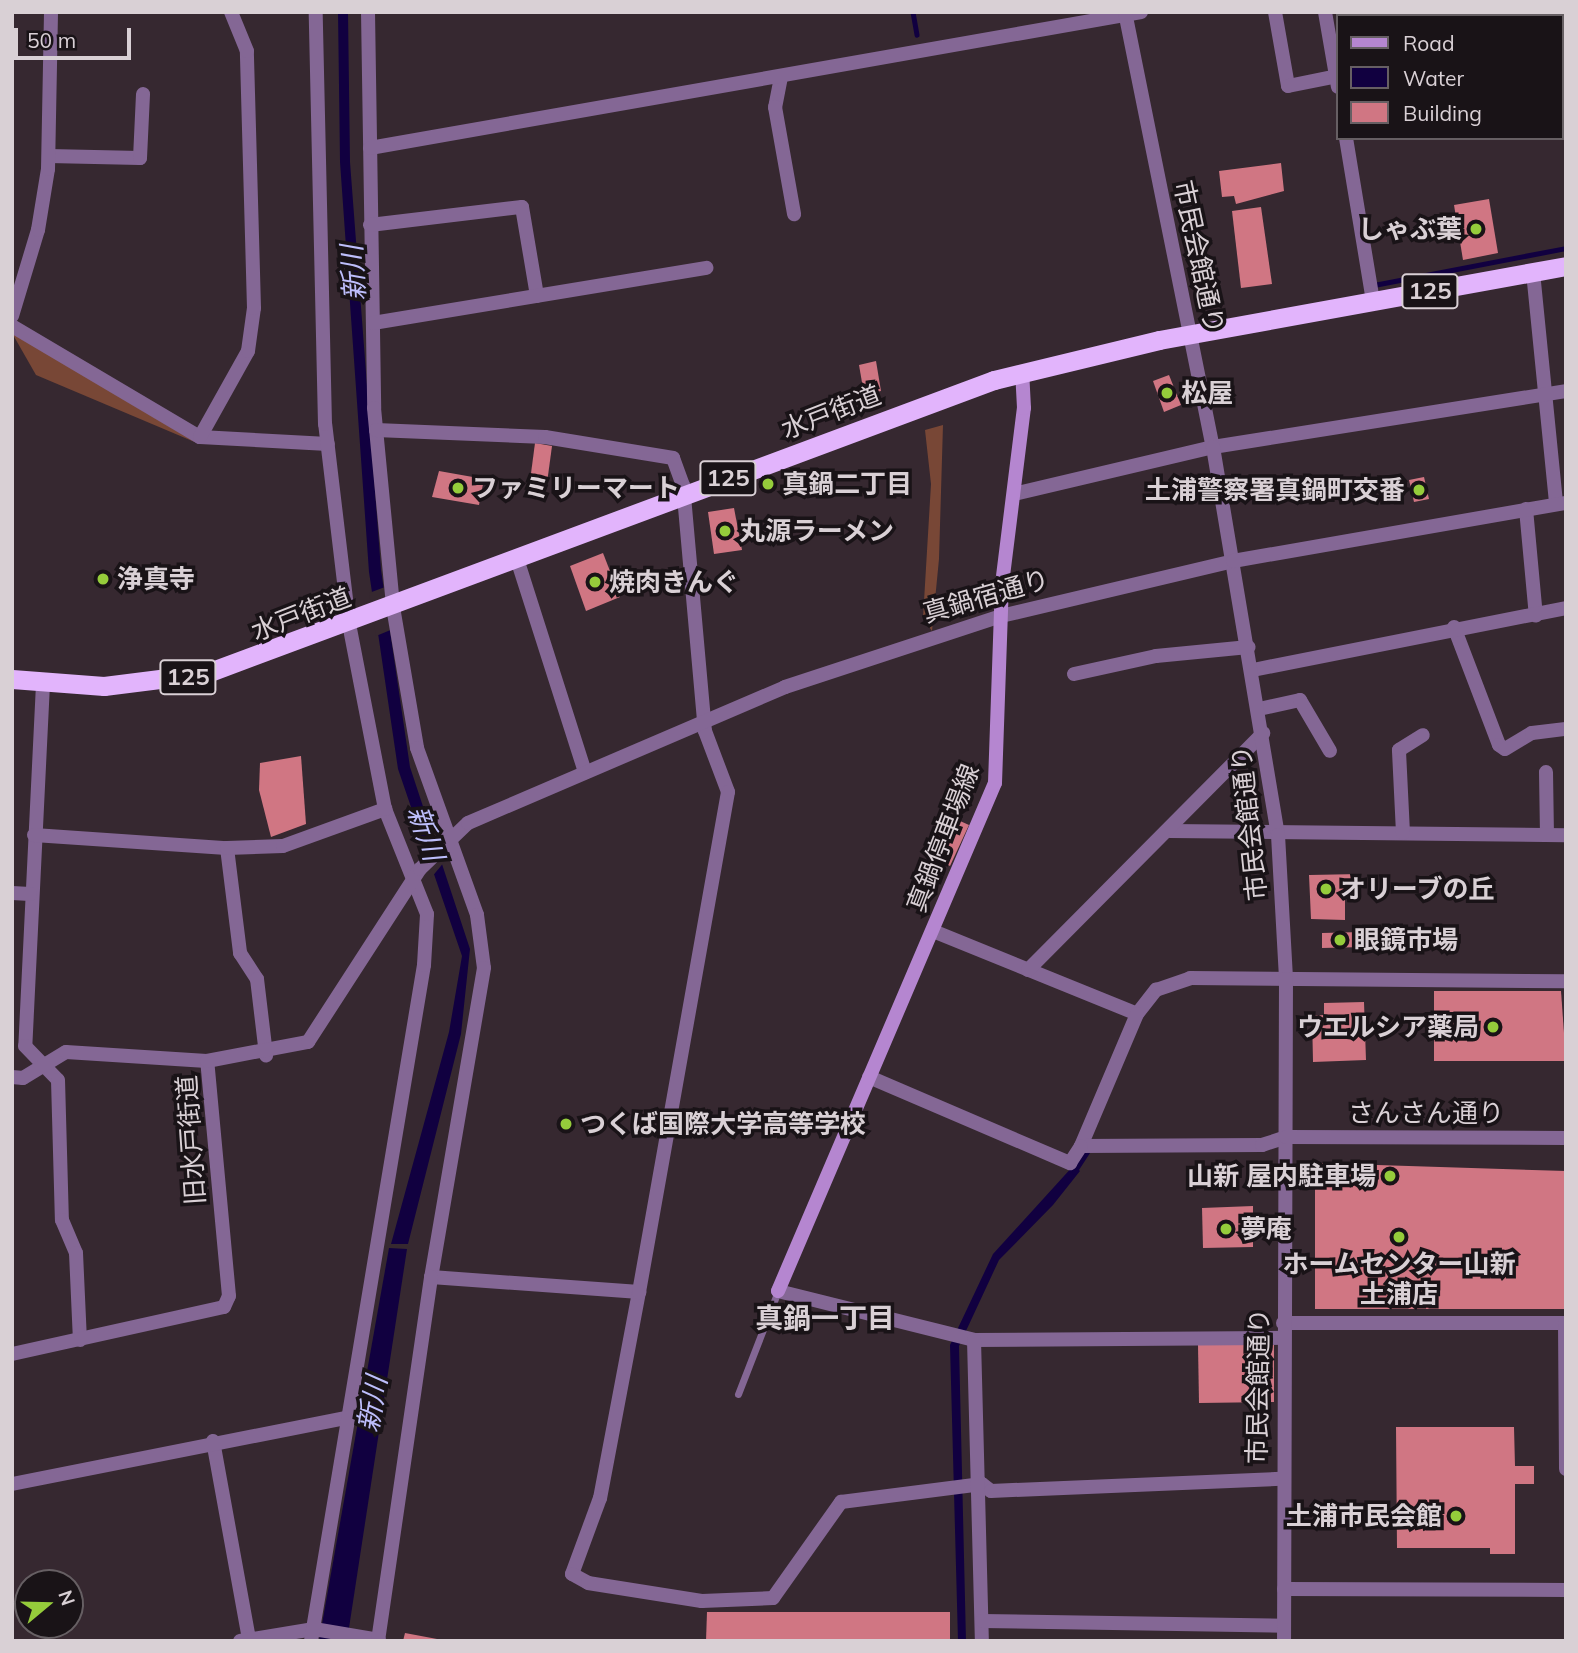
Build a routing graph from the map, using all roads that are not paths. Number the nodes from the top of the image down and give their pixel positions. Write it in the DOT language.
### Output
graph roads {
  1 [pos="51,12"];
  2 [pos="231,12"];
  3 [pos="316,12"];
  4 [pos="368,12"];
  5 [pos="1141,12"];
  6 [pos="1275,12"];
  7 [pos="1325,12"];
  8 [pos="1125,14"];
  9 [pos="1336,75"];
  10 [pos="781,77"];
  11 [pos="1336,81"];
  12 [pos="143,94"];
  13 [pos="1346,140"];
  14 [pos="370,148"];
  15 [pos="48,156"];
  16 [pos="794,214"];
  17 [pos="370,225"];
  18 [pos="1566,266"];
  19 [pos="706,268"];
  20 [pos="1533,272"];
  21 [pos="537,296"];
  22 [pos="1373,301"];
  23 [pos="12,316"];
  24 [pos="373,323"];
  25 [pos="12,326"];
  26 [pos="1191,334"];
  27 [pos="1022,372"];
  28 [pos="1566,391"];
  29 [pos="1547,398"];
  30 [pos="376,430"];
  31 [pos="200,437"];
  32 [pos="328,444"];
  33 [pos="1213,447"];
  34 [pos="1014,494"];
  35 [pos="682,496"];
  36 [pos="1561,504"];
  37 [pos="1526,509"];
  38 [pos="517,559"];
  39 [pos="1233,561"];
  40 [pos="391,608"];
  41 [pos="1566,608"];
  42 [pos="1001,616"];
  43 [pos="1536,616"];
  44 [pos="352,622"];
  45 [pos="1454,627"];
  46 [pos="1248,646"];
  47 [pos="1253,670"];
  48 [pos="1074,674"];
  49 [pos="12,679"];
  50 [pos="43,684"];
  51 [pos="1259,709"];
  52 [pos="707,718"];
  53 [pos="1566,729"];
  54 [pos="1264,733"];
  55 [pos="1423,735"];
  56 [pos="1330,751"];
  57 [pos="585,772"];
  58 [pos="1546,772"];
  59 [pos="385,809"];
  60 [pos="1170,831"];
  61 [pos="1403,833"];
  62 [pos="34,835"];
  63 [pos="1278,835"];
  64 [pos="1547,835"];
  65 [pos="1566,835"];
  66 [pos="446,841"];
  67 [pos="227,848"];
  68 [pos="417,874"];
  69 [pos="12,893"];
  70 [pos="30,894"];
  71 [pos="933,931"];
  72 [pos="1028,970"];
  73 [pos="1286,979"];
  74 [pos="1566,981"];
  75 [pos="1137,1014"];
  76 [pos="266,1055"];
  77 [pos="207,1061"];
  78 [pos="42,1065"];
  79 [pos="12,1077"];
  80 [pos="869,1077"];
  81 [pos="1286,1137"];
  82 [pos="1566,1138"];
  83 [pos="1081,1146"];
  84 [pos="431,1277"];
  85 [pos="778,1291"];
  86 [pos="639,1292"];
  87 [pos="1566,1323"];
  88 [pos="1284,1330"];
  89 [pos="80,1340"];
  90 [pos="974,1340"];
  91 [pos="12,1354"];
  92 [pos="738,1394"];
  93 [pos="344,1418"];
  94 [pos="213,1441"];
  95 [pos="1566,1469"];
  96 [pos="1281,1479"];
  97 [pos="12,1484"];
  98 [pos="982,1484"];
  99 [pos="1284,1589"];
  100 [pos="1566,1590"];
  101 [pos="982,1621"];
  102 [pos="1284,1634"];
  103 [pos="313,1635"];
  104 [pos="245,1640"];
  105 [pos="379,1640"];
  106 [pos="982,1641"];
  1 -- 15 [label="street"];
  2 -- 31 [label="street"];
  3 -- 32 [label="street"];
  4 -- 14 [label="street"];
  5 -- 8 [label="street"];
  6 -- 11 [label="street"];
  7 -- 9 [label="street"];
  8 -- 10 [label="street"];
  8 -- 26 [label="street, 市民会館通り"];
  10 -- 14 [label="street"];
  10 -- 16 [label="street"];
  12 -- 15 [label="street"];
  13 -- 22 [label="street"];
  14 -- 17 [label="street"];
  15 -- 23 [label="street"];
  17 -- 21 [label="street"];
  17 -- 24 [label="street"];
  18 -- 20 [label="highway, 水戸街道 / 125"];
  19 -- 21 [label="street"];
  20 -- 22 [label="highway, 水戸街道 / 125"];
  20 -- 29 [label="street"];
  21 -- 24 [label="street"];
  22 -- 26 [label="highway, 水戸街道 / 125"];
  24 -- 30 [label="street"];
  25 -- 31 [label="street"];
  26 -- 27 [label="highway, 水戸街道 / 125"];
  26 -- 33 [label="street, 市民会館通り"];
  27 -- 34 [label="main road, 真鍋停車場線"];
  27 -- 35 [label="highway, 水戸街道 / 125"];
  28 -- 29 [label="street"];
  29 -- 33 [label="street"];
  29 -- 36 [label="street"];
  30 -- 35 [label="street"];
  30 -- 40 [label="street"];
  31 -- 32 [label="street"];
  32 -- 44 [label="street"];
  33 -- 34 [label="street"];
  33 -- 39 [label="street, 市民会館通り"];
  34 -- 42 [label="main road, 真鍋停車場線"];
  35 -- 38 [label="highway, 水戸街道 / 125"];
  35 -- 52 [label="street"];
  36 -- 37 [label="street, 真鍋宿通り"];
  37 -- 39 [label="street, 真鍋宿通り"];
  37 -- 43 [label="street"];
  38 -- 40 [label="highway, 水戸街道 / 125"];
  38 -- 57 [label="street"];
  39 -- 42 [label="street, 真鍋宿通り"];
  39 -- 46 [label="street, 市民会館通り"];
  40 -- 44 [label="highway, 水戸街道 / 125"];
  40 -- 66 [label="street"];
  41 -- 43 [label="street"];
  42 -- 52 [label="street, 真鍋宿通り"];
  42 -- 71 [label="main road, 真鍋停車場線"];
  43 -- 45 [label="street"];
  44 -- 50 [label="highway, 水戸街道 / 125"];
  44 -- 59 [label="street"];
  45 -- 47 [label="street"];
  45 -- 53 [label="street"];
  46 -- 47 [label="street, 市民会館通り"];
  46 -- 48 [label="street"];
  47 -- 51 [label="street, 市民会館通り"];
  49 -- 50 [label="highway, 水戸街道 / 125"];
  50 -- 62 [label="street"];
  51 -- 54 [label="street, 市民会館通り"];
  51 -- 56 [label="street"];
  52 -- 57 [label="street, 真鍋宿通り"];
  52 -- 86 [label="street"];
  54 -- 60 [label="street"];
  54 -- 63 [label="street, 市民会館通り"];
  55 -- 61 [label="street"];
  57 -- 66 [label="street, 真鍋宿通り"];
  58 -- 64 [label="street"];
  59 -- 67 [label="street"];
  59 -- 68 [label="street"];
  60 -- 63 [label="street"];
  60 -- 72 [label="street"];
  61 -- 63 [label="street"];
  61 -- 64 [label="street"];
  62 -- 67 [label="street"];
  62 -- 70 [label="street"];
  63 -- 73 [label="street, 市民会館通り"];
  64 -- 65 [label="street"];
  66 -- 68 [label="street, 旧水戸街道"];
  66 -- 84 [label="street"];
  67 -- 76 [label="street"];
  68 -- 76 [label="street, 旧水戸街道"];
  68 -- 93 [label="street"];
  69 -- 70 [label="street"];
  70 -- 78 [label="street"];
  71 -- 72 [label="street"];
  71 -- 80 [label="main road, 真鍋停車場線"];
  72 -- 75 [label="street"];
  73 -- 74 [label="street"];
  73 -- 75 [label="street"];
  73 -- 81 [label="street, 市民会館通り"];
  75 -- 83 [label="street"];
  76 -- 77 [label="street, 旧水戸街道"];
  77 -- 78 [label="street"];
  77 -- 89 [label="street, 旧水戸街道"];
  78 -- 79 [label="street"];
  78 -- 89 [label="street"];
  80 -- 83 [label="street"];
  80 -- 85 [label="main road, 真鍋停車場線"];
  81 -- 82 [label="street, さんさん通り"];
  81 -- 83 [label="street, さんさん通り"];
  81 -- 88 [label="street, 市民会館通り"];
  84 -- 86 [label="street"];
  84 -- 105 [label="street"];
  85 -- 90 [label="street"];
  85 -- 92 [label="lane"];
  86 -- 98 [label="street"];
  87 -- 88 [label="street"];
  87 -- 95 [label="street"];
  88 -- 90 [label="street"];
  88 -- 96 [label="street, 市民会館通り"];
  89 -- 91 [label="street, 旧水戸街道"];
  90 -- 98 [label="street"];
  93 -- 94 [label="street"];
  93 -- 103 [label="street"];
  94 -- 97 [label="street"];
  94 -- 104 [label="street"];
  96 -- 98 [label="street"];
  96 -- 99 [label="street, 市民会館通り"];
  98 -- 101 [label="street"];
  99 -- 100 [label="street"];
  99 -- 102 [label="street, 市民会館通り"];
  101 -- 102 [label="street"];
  101 -- 106 [label="street"];
  103 -- 104 [label="street"];
  103 -- 105 [label="street"];
}
